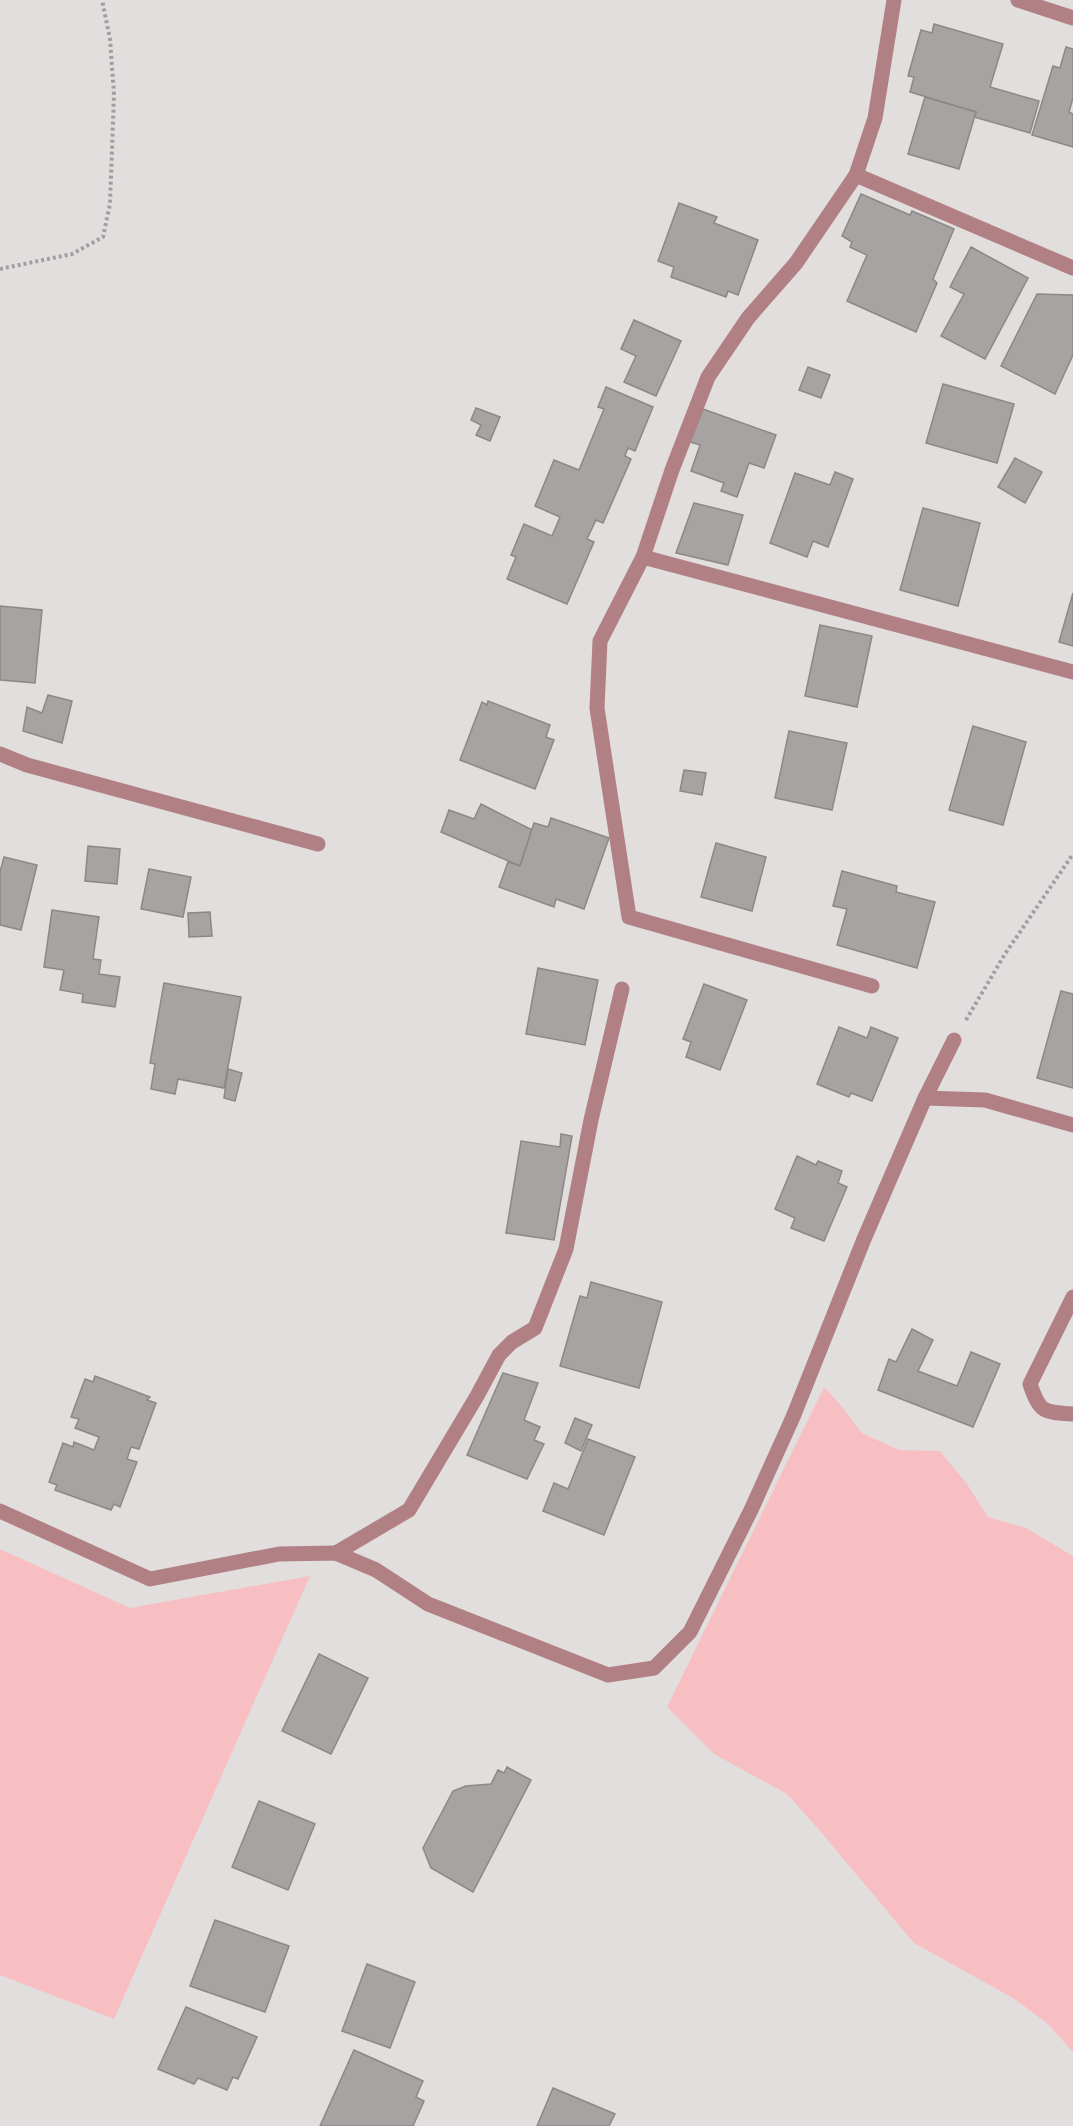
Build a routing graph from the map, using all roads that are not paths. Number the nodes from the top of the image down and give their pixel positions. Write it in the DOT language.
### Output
graph roads {
  1 [pos="894,0"];
  2 [pos="1018,0"];
  3 [pos="1073,18"];
  4 [pos="856,175"];
  5 [pos="1073,268"];
  6 [pos="643,557"];
  7 [pos="1073,672"];
  8 [pos="0,754"];
  9 [pos="318,844"];
  10 [pos="872,986"];
  11 [pos="622,989"];
  12 [pos="954,1040"];
  13 [pos="925,1098"];
  14 [pos="1073,1125"];
  15 [pos="1073,1298"];
  16 [pos="1073,1414"];
  17 [pos="0,1511"];
  18 [pos="336,1553"];
  1 -- 4 [label="street"];
  2 -- 3 [label="street"];
  4 -- 5 [label="street"];
  4 -- 6 [label="street"];
  6 -- 7 [label="street"];
  6 -- 10 [label="street"];
  8 -- 9 [label="street"];
  11 -- 18 [label="street"];
  12 -- 13 [label="street"];
  13 -- 14 [label="street"];
  13 -- 18 [label="street"];
  15 -- 16 [label="street"];
  17 -- 18 [label="street"];
}
